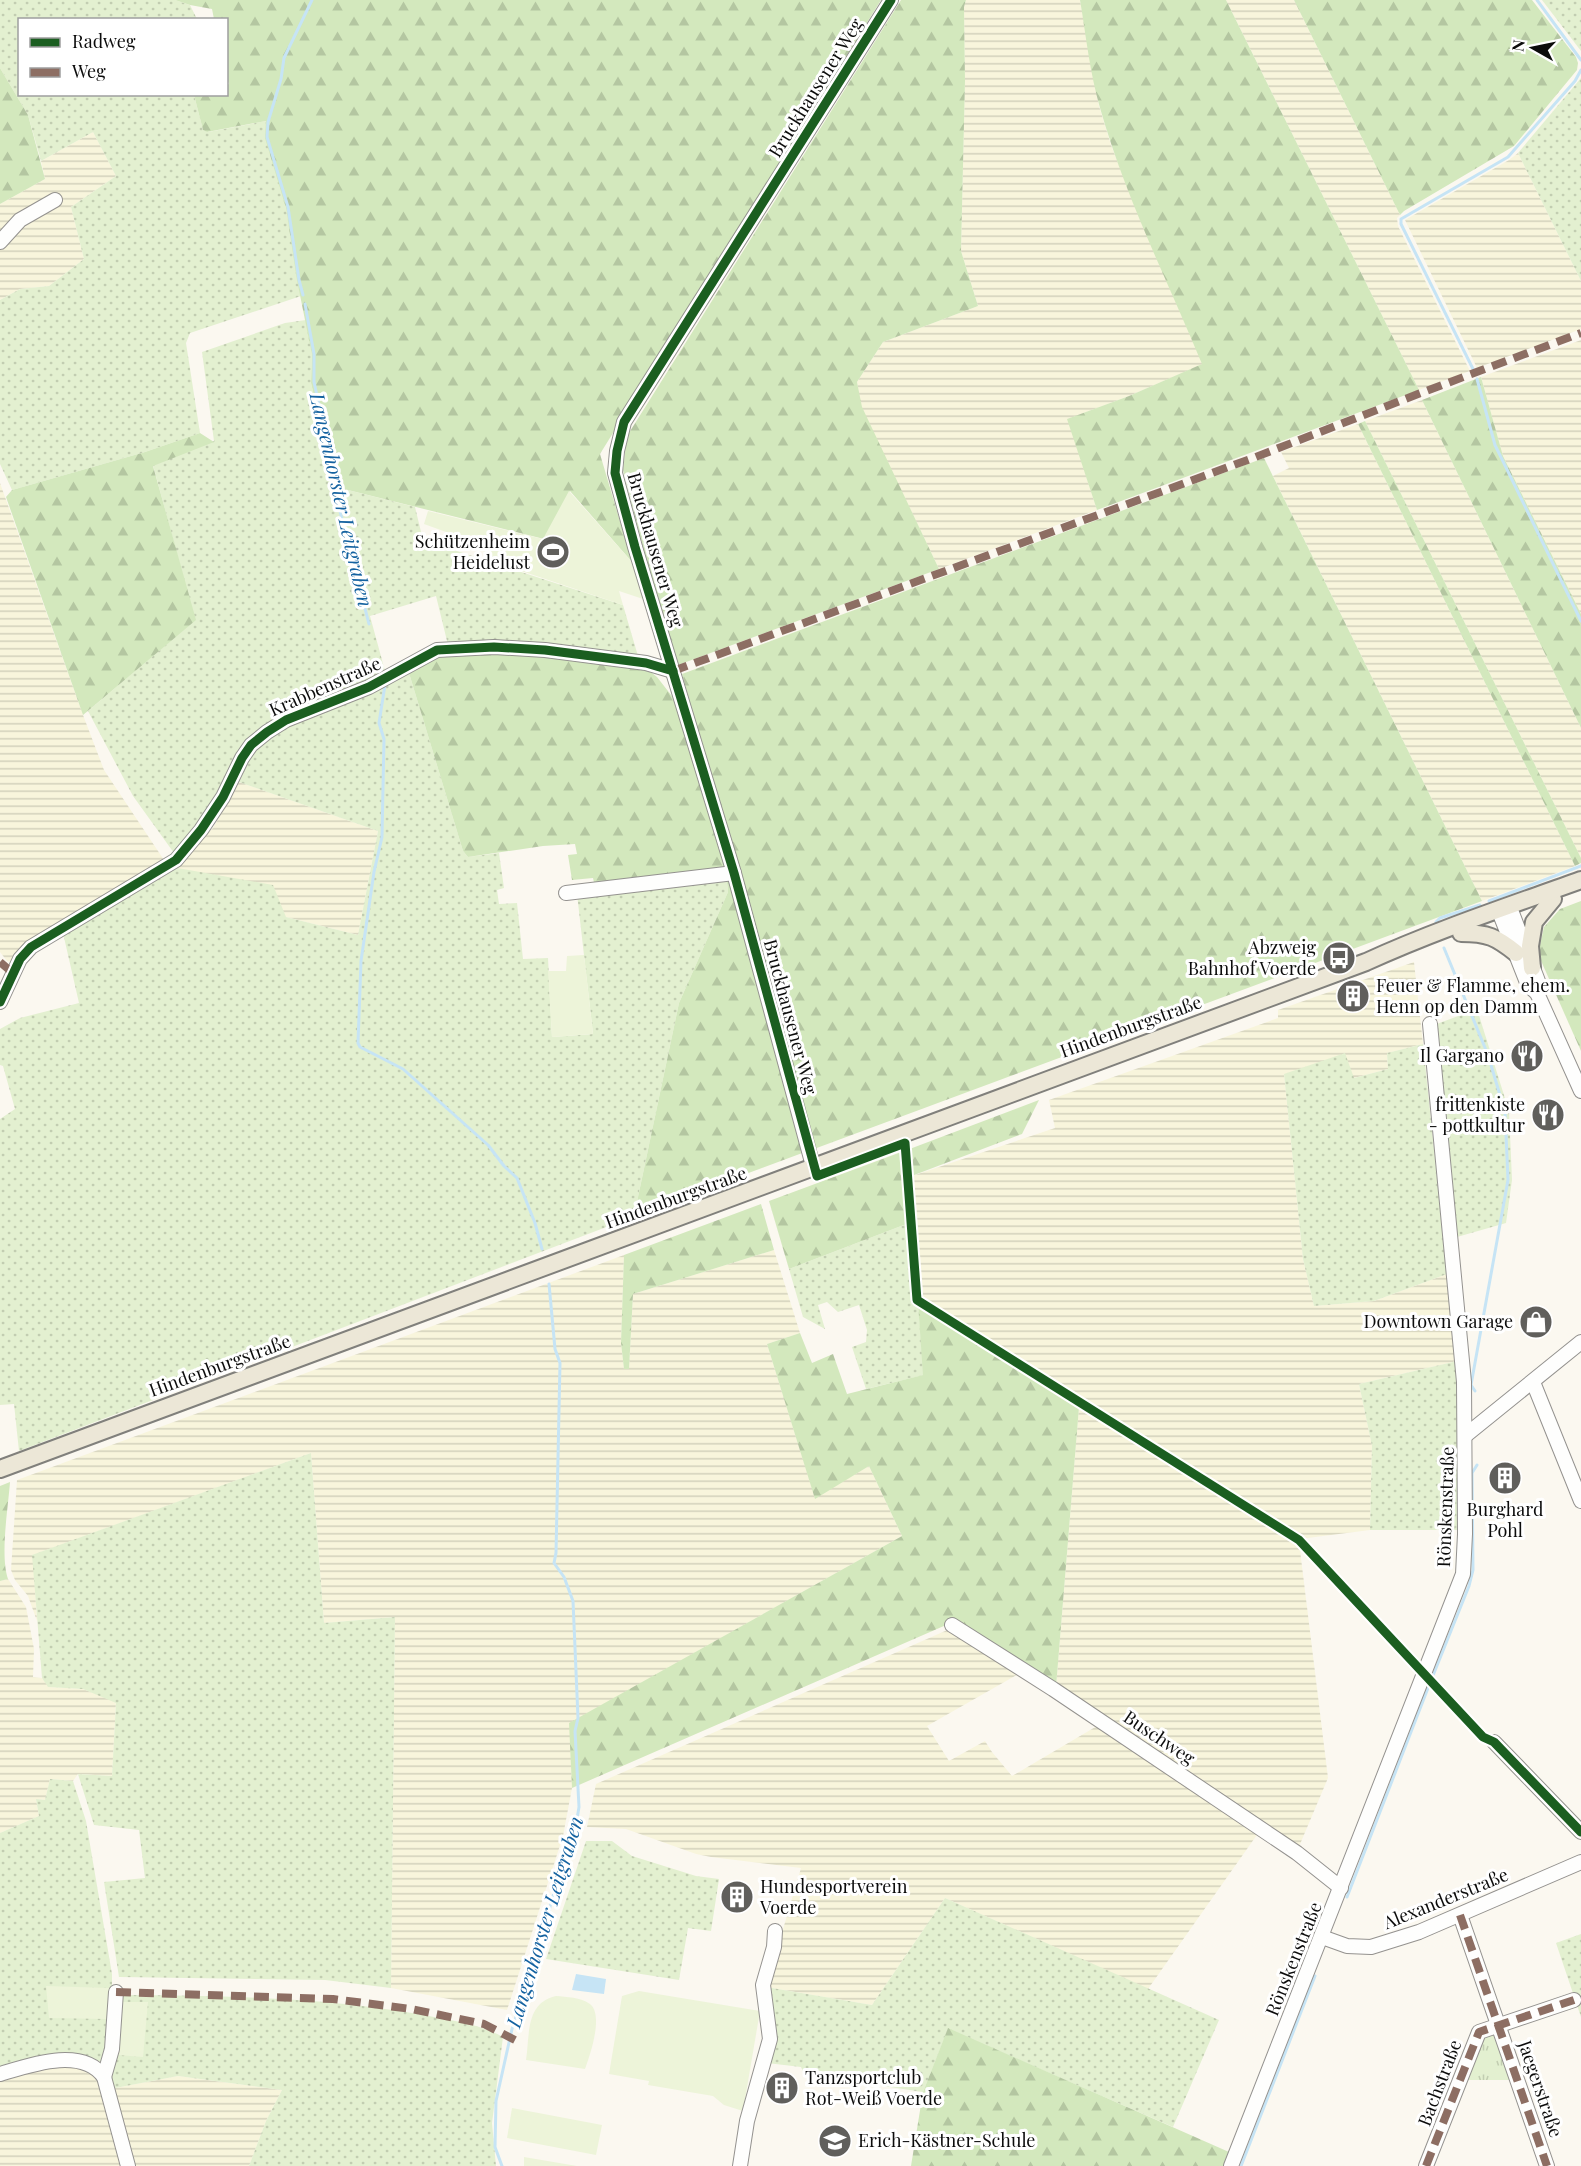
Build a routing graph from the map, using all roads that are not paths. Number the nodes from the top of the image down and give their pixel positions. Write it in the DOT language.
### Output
graph roads {
  1 [pos="891,0"];
  2 [pos="55,200"];
  3 [pos="0,242"];
  4 [pos="673,671"];
  5 [pos="734,873"];
  6 [pos="1581,880"];
  7 [pos="1581,886"];
  8 [pos="566,892"];
  9 [pos="1553,899"];
  10 [pos="1505,912"];
  11 [pos="1461,933"];
  12 [pos="1516,953"];
  13 [pos="1366,962"];
  14 [pos="1532,968"];
  15 [pos="1537,993"];
  16 [pos="0,1002"];
  17 [pos="1430,1024"];
  18 [pos="1581,1091"];
  19 [pos="813,1166"];
  20 [pos="1581,1342"];
  21 [pos="1533,1382"];
  22 [pos="1466,1435"];
  23 [pos="0,1469"];
  24 [pos="1581,1501"];
  25 [pos="952,1625"];
  26 [pos="1494,1742"];
  27 [pos="1581,1832"];
  28 [pos="1581,1862"];
  29 [pos="1341,1888"];
  30 [pos="1460,1915"];
  31 [pos="776,1932"];
  32 [pos="1322,1937"];
  33 [pos="116,1992"];
  34 [pos="1574,2000"];
  35 [pos="1498,2025"];
  36 [pos="0,2074"];
  37 [pos="104,2077"];
  38 [pos="128,2166"];
  39 [pos="740,2166"];
  40 [pos="1231,2166"];
  41 [pos="1426,2166"];
  42 [pos="1547,2166"];
  1 -- 4 [label="street, Bruckhausener Weg"];
  2 -- 3 [label="street"];
  4 -- 5 [label="street, Bruckhausener Weg"];
  4 -- 16 [label="street, Krabbenstraße"];
  5 -- 8 [label="street"];
  5 -- 19 [label="street, Bruckhausener Weg"];
  6 -- 10 [label="main road, Hindenburgstraße"];
  7 -- 9 [label="main road, Hindenburgstraße"];
  9 -- 10 [label="main road, Hindenburgstraße"];
  9 -- 14 [label="main road"];
  10 -- 11 [label="main road, Hindenburgstraße"];
  10 -- 12 [label="street"];
  10 -- 13 [label="main road, Hindenburgstraße"];
  10 -- 14 [label="street"];
  11 -- 12 [label="main road"];
  11 -- 13 [label="main road, Hindenburgstraße"];
  12 -- 15 [label="street"];
  13 -- 19 [label="main road, Hindenburgstraße"];
  14 -- 15 [label="street"];
  15 -- 18 [label="street"];
  17 -- 22 [label="street, Rönskenstraße"];
  19 -- 23 [label="main road, Hindenburgstraße"];
  20 -- 21 [label="street"];
  21 -- 22 [label="street"];
  21 -- 24 [label="street"];
  22 -- 29 [label="street, Rönskenstraße"];
  25 -- 29 [label="street, Buschweg"];
  26 -- 27 [label="street"];
  28 -- 30 [label="street, Alexanderstraße"];
  29 -- 32 [label="street, Rönskenstraße"];
  30 -- 32 [label="street, Alexanderstraße"];
  30 -- 35 [label="street, Jaegerstraße"];
  31 -- 39 [label="street"];
  32 -- 40 [label="street, Rönskenstraße"];
  33 -- 37 [label="street"];
  34 -- 35 [label="street, Jaegerstraße"];
  35 -- 41 [label="street, Bachstraße"];
  35 -- 42 [label="street, Jaegerstraße"];
  36 -- 37 [label="street"];
  37 -- 38 [label="street"];
}
